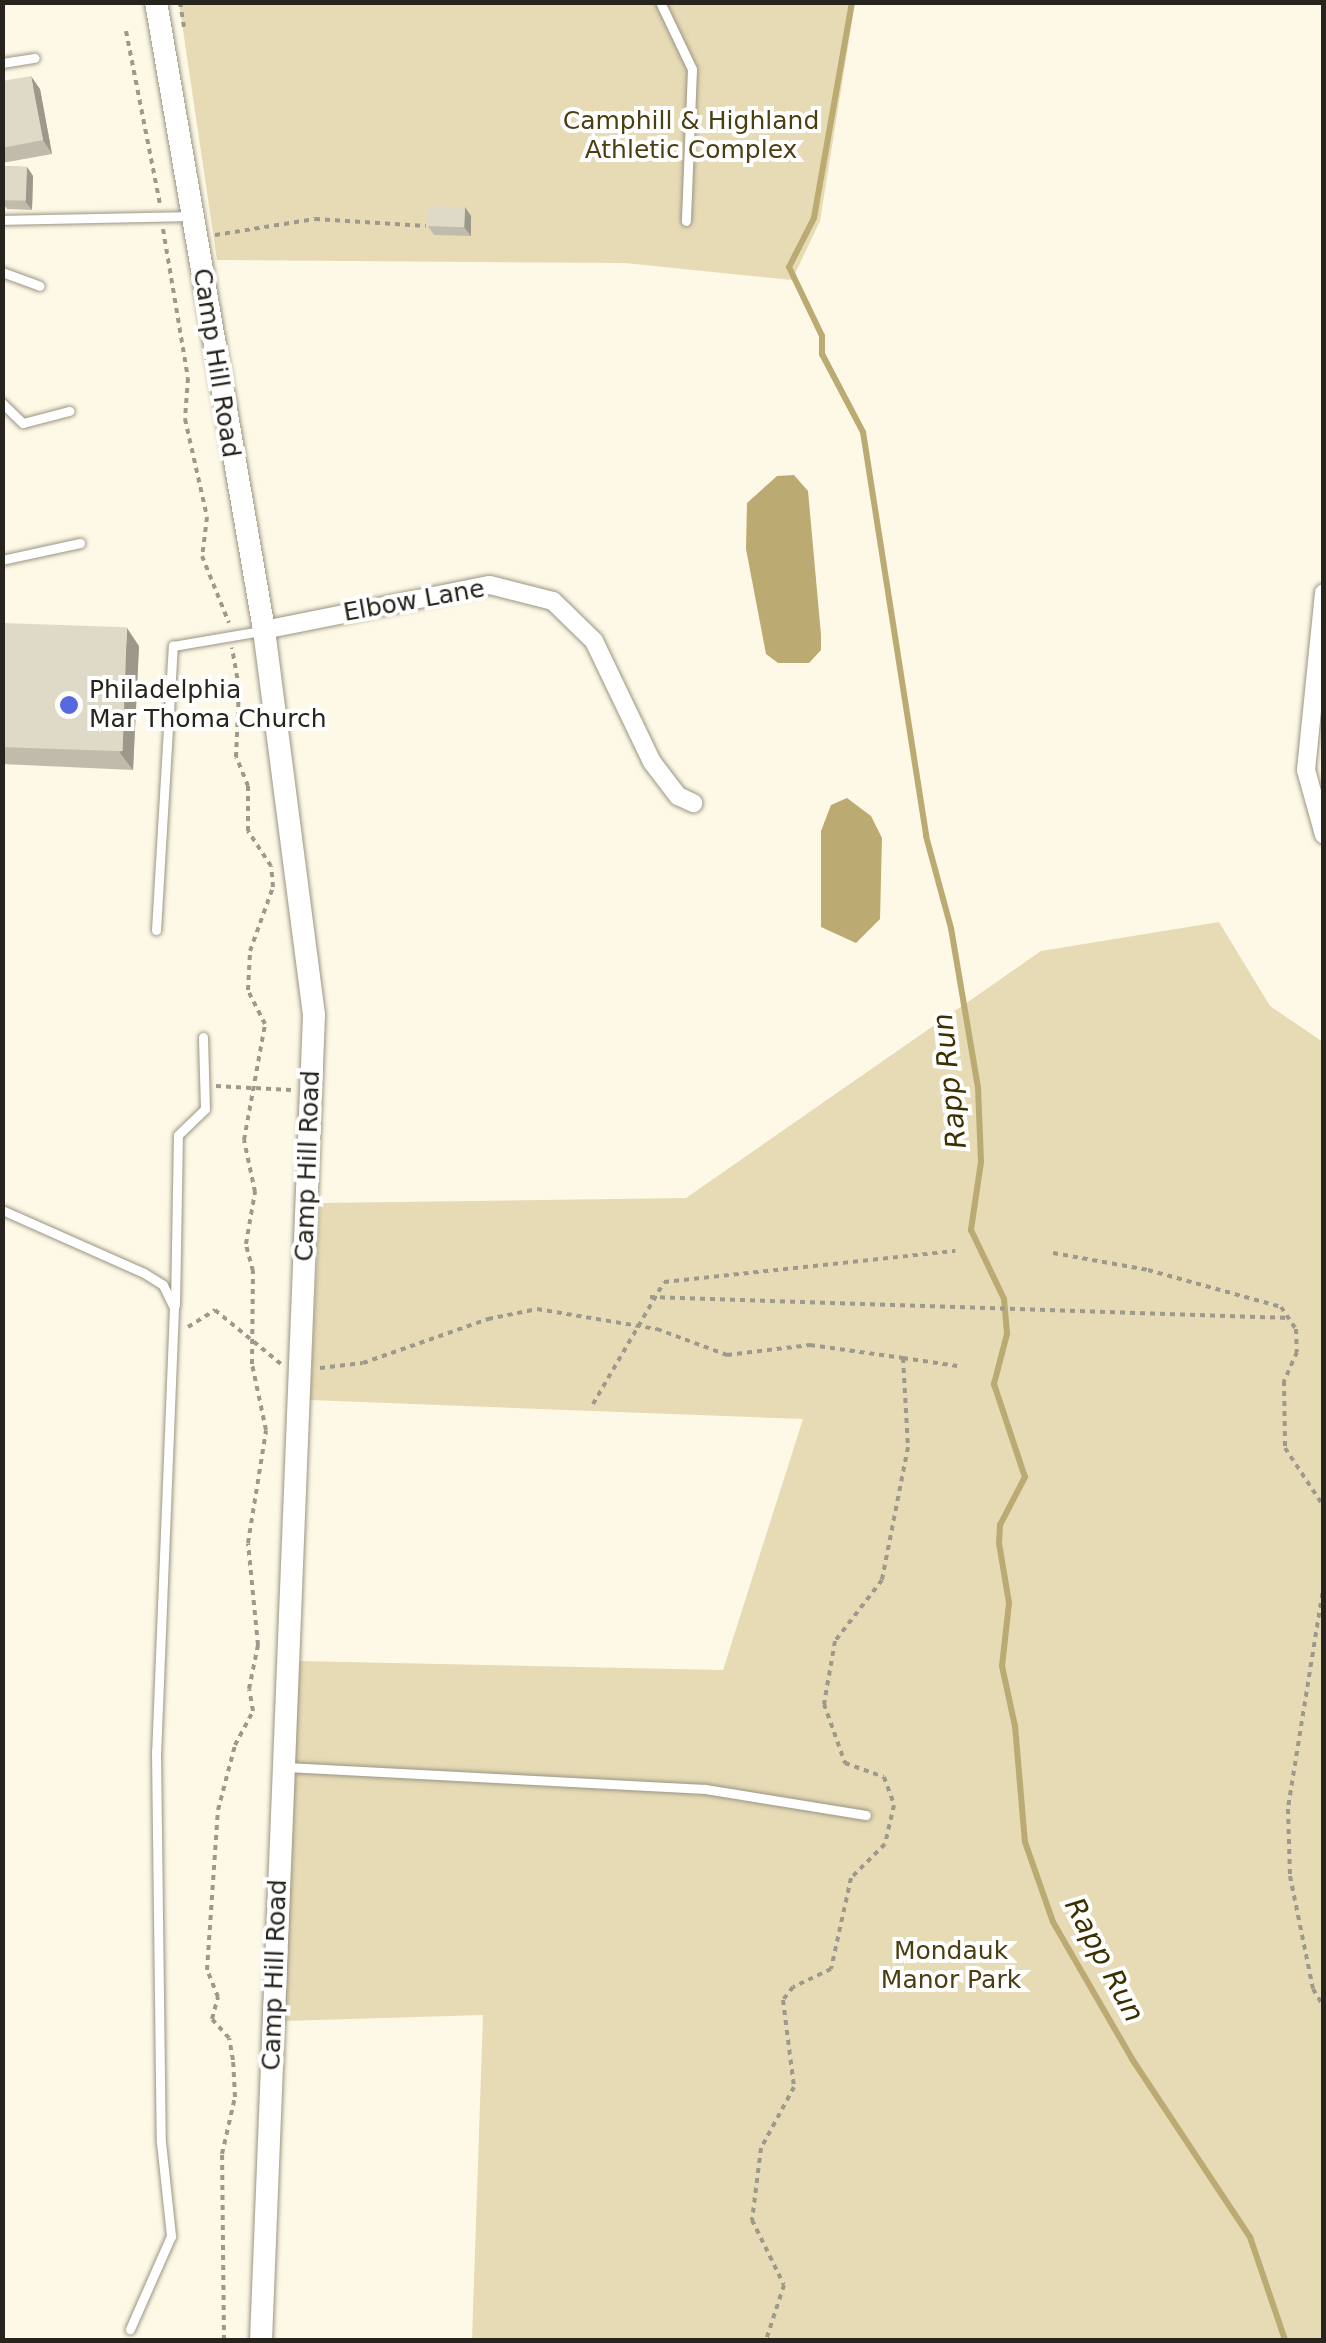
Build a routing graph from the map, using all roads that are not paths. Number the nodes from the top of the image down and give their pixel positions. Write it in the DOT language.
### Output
graph roads {
  1 [pos="156,2"];
  2 [pos="660,2"];
  3 [pos="34,58"];
  4 [pos="2,64"];
  5 [pos="2,220"];
  6 [pos="686,221"];
  7 [pos="193,227"];
  8 [pos="2,272"];
  9 [pos="40,286"];
  10 [pos="2,403"];
  11 [pos="69,412"];
  12 [pos="80,543"];
  13 [pos="2,560"];
  14 [pos="1324,593"];
  15 [pos="264,630"];
  16 [pos="692,803"];
  17 [pos="1324,834"];
  18 [pos="156,930"];
  19 [pos="203,1037"];
  20 [pos="2,1210"];
  21 [pos="174,1308"];
  22 [pos="284,1767"];
  23 [pos="866,1816"];
  24 [pos="130,2329"];
  25 [pos="260,2340"];
  1 -- 7 [label="street, Camp Hill Road"];
  2 -- 6 [label="lane"];
  3 -- 4 [label="lane"];
  5 -- 7 [label="lane"];
  7 -- 15 [label="street, Camp Hill Road"];
  8 -- 9 [label="lane"];
  10 -- 11 [label="lane"];
  12 -- 13 [label="lane"];
  14 -- 17 [label="street"];
  15 -- 16 [label="street, Elbow Lane"];
  15 -- 18 [label="lane"];
  15 -- 22 [label="street, Camp Hill Road"];
  19 -- 21 [label="lane"];
  20 -- 21 [label="lane"];
  21 -- 24 [label="lane"];
  22 -- 23 [label="lane"];
  22 -- 25 [label="street, Camp Hill Road"];
}
